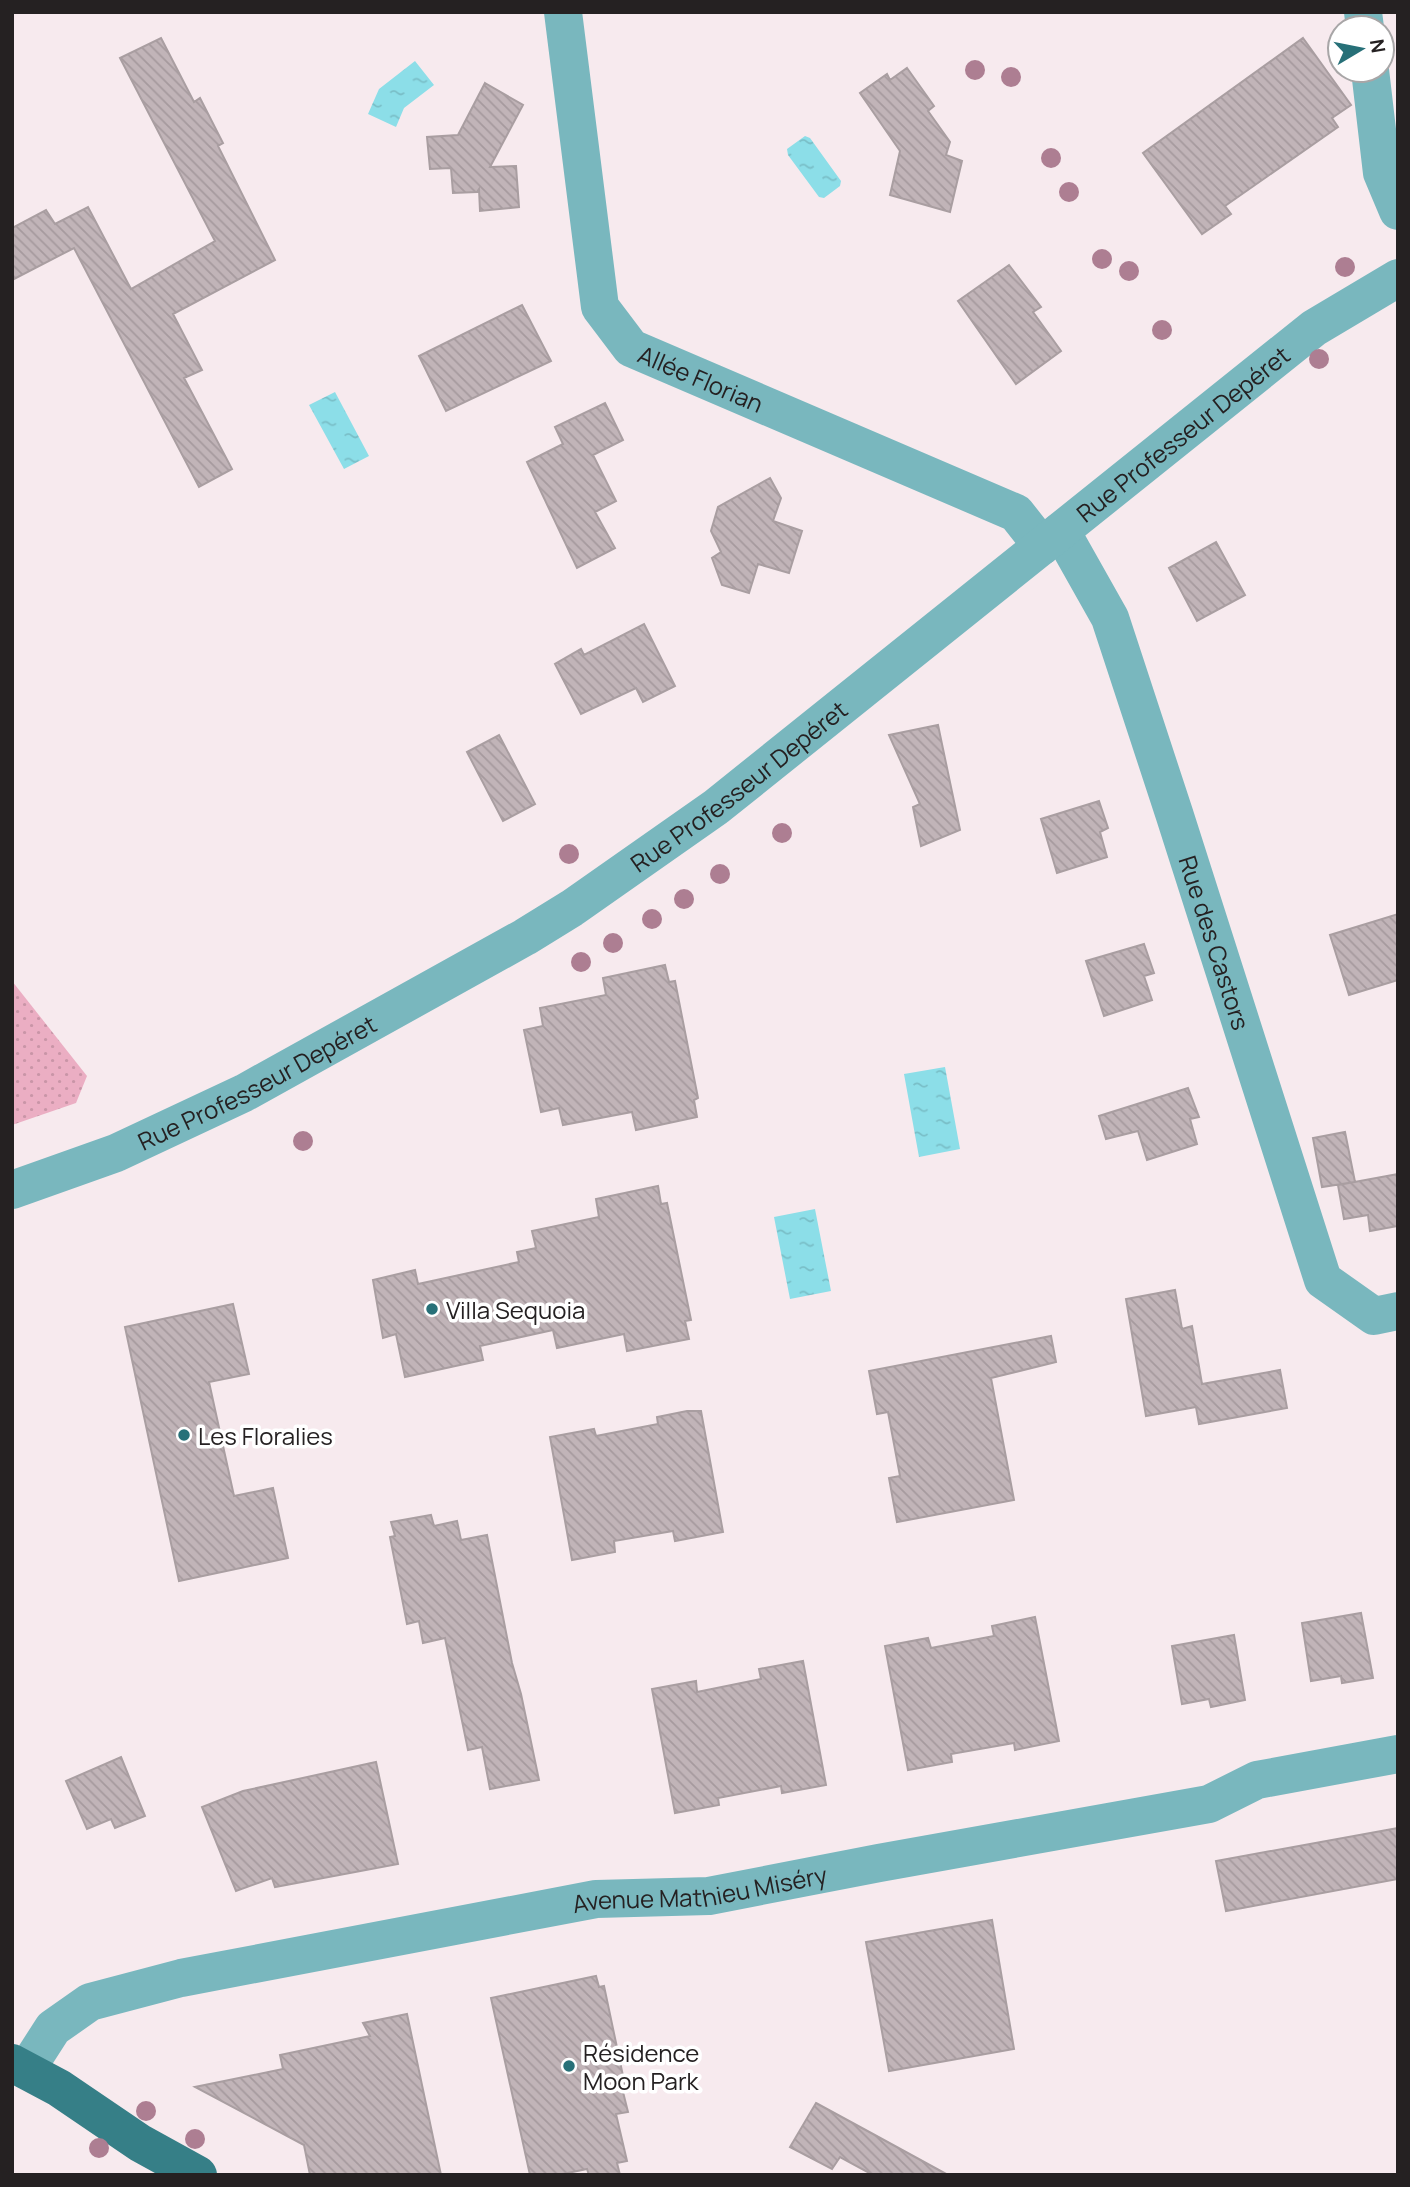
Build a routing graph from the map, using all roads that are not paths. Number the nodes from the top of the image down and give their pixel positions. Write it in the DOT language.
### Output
graph roads {
  1 [pos="564,12"];
  2 [pos="1372,84"];
  3 [pos="1398,211"];
  4 [pos="1398,278"];
  5 [pos="1051,538"];
  6 [pos="12,1190"];
  7 [pos="1398,1311"];
  8 [pos="1398,1754"];
  9 [pos="19,2066"];
  10 [pos="198,2175"];
  1 -- 5 [label="street, Allée Florian"];
  2 -- 3 [label="street"];
  4 -- 5 [label="street, Rue Professeur Depéret"];
  5 -- 6 [label="street, Rue Professeur Depéret"];
  5 -- 7 [label="street, Rue des Castors"];
  8 -- 9 [label="street, Avenue Mathieu Miséry"];
  9 -- 10 [label="main road"];
}
